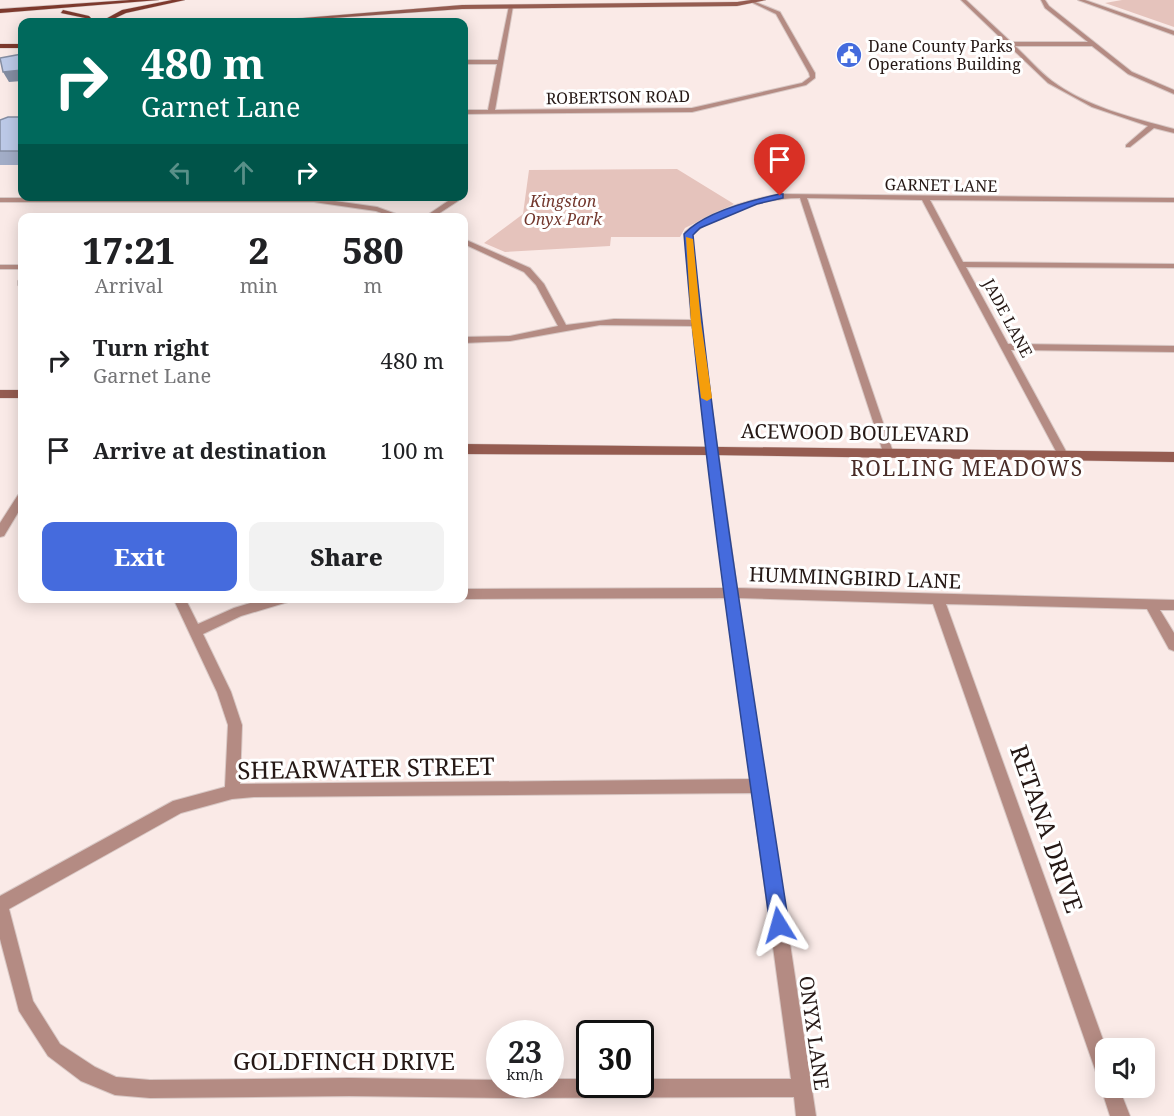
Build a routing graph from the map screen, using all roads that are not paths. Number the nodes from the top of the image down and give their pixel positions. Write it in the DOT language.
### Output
graph roads {
  1 [pos="56,0"];
  2 [pos="156,0"];
  3 [pos="182,0"];
  4 [pos="763,0"];
  5 [pos="963,0"];
  6 [pos="1043,0"];
  7 [pos="1080,0"];
  8 [pos="1094,0"];
  9 [pos="755,2"];
  10 [pos="0,3"];
  11 [pos="511,6"];
  12 [pos="0,12"];
  13 [pos="88,18"];
  14 [pos="111,18"];
  15 [pos="332,18"];
  16 [pos="1174,28"];
  17 [pos="1174,33"];
  18 [pos="0,44"];
  19 [pos="18,44"];
  20 [pos="1010,44"];
  21 [pos="1092,44"];
  22 [pos="468,62"];
  23 [pos="500,62"];
  24 [pos="1174,92"];
  25 [pos="468,112"];
  26 [pos="490,112"];
  27 [pos="1153,125"];
  28 [pos="1174,131"];
  29 [pos="1128,146"];
  30 [pos="803,197"];
  31 [pos="925,198"];
  32 [pos="0,200"];
  33 [pos="18,200"];
  34 [pos="1174,200"];
  35 [pos="321,201"];
  36 [pos="454,201"];
  37 [pos="389,213"];
  38 [pos="434,213"];
  39 [pos="712,220"];
  40 [pos="468,242"];
  41 [pos="960,264"];
  42 [pos="1174,266"];
  43 [pos="0,267"];
  44 [pos="18,267"];
  45 [pos="696,322"];
  46 [pos="563,328"];
  47 [pos="468,340"];
  48 [pos="1005,347"];
  49 [pos="1174,349"];
  50 [pos="0,394"];
  51 [pos="18,394"];
  52 [pos="468,449"];
  53 [pos="713,450"];
  54 [pos="888,452"];
  55 [pos="1063,454"];
  56 [pos="1174,457"];
  57 [pos="18,504"];
  58 [pos="0,533"];
  59 [pos="468,594"];
  60 [pos="732,594"];
  61 [pos="938,600"];
  62 [pos="181,603"];
  63 [pos="268,603"];
  64 [pos="1151,605"];
  65 [pos="1174,605"];
  66 [pos="196,631"];
  67 [pos="1174,645"];
  68 [pos="760,786"];
  69 [pos="231,792"];
  70 [pos="0,905"];
  71 [pos="1095,1044"];
  72 [pos="802,1088"];
  73 [pos="1114,1098"];
  74 [pos="806,1116"];
  75 [pos="1120,1116"];
  1 -- 10 [label="main road"];
  2 -- 12 [label="main road"];
  3 -- 14 [label="main road"];
  4 -- 9 [label="street"];
  5 -- 20 [label="street"];
  6 -- 21 [label="street"];
  7 -- 17 [label="street"];
  8 -- 16 [label="street"];
  9 -- 11 [label="street"];
  9 -- 26 [label="street, ROBERTSON ROAD"];
  11 -- 15 [label="street"];
  11 -- 23 [label="street"];
  12 -- 13 [label="main road"];
  18 -- 19 [label="main road"];
  20 -- 21 [label="street"];
  20 -- 27 [label="street"];
  21 -- 24 [label="street"];
  22 -- 23 [label="street"];
  23 -- 26 [label="street"];
  25 -- 26 [label="street"];
  27 -- 28 [label="street"];
  27 -- 29 [label="street"];
  30 -- 31 [label="street, GARNET LANE"];
  30 -- 39 [label="street, GARNET LANE"];
  30 -- 54 [label="street"];
  31 -- 34 [label="street, GARNET LANE"];
  31 -- 41 [label="street, JADE LANE"];
  32 -- 33 [label="street"];
  35 -- 37 [label="street"];
  36 -- 38 [label="street"];
  39 -- 45 [label="street, ONYX LANE"];
  40 -- 46 [label="street"];
  41 -- 42 [label="street"];
  41 -- 48 [label="street, JADE LANE"];
  43 -- 44 [label="street"];
  45 -- 46 [label="street"];
  45 -- 53 [label="street, ONYX LANE"];
  46 -- 47 [label="street"];
  48 -- 49 [label="street"];
  48 -- 55 [label="street, JADE LANE"];
  50 -- 51 [label="street"];
  52 -- 53 [label="street, ACEWOOD BOULEVARD"];
  53 -- 54 [label="street, ACEWOOD BOULEVARD"];
  53 -- 60 [label="street, ONYX LANE"];
  54 -- 55 [label="street, ACEWOOD BOULEVARD"];
  55 -- 56 [label="street, ACEWOOD BOULEVARD"];
  57 -- 58 [label="street"];
  59 -- 60 [label="street, HUMMINGBIRD LANE"];
  60 -- 61 [label="street, HUMMINGBIRD LANE"];
  60 -- 68 [label="street, ONYX LANE"];
  61 -- 64 [label="street, HUMMINGBIRD LANE"];
  61 -- 71 [label="street, RETANA DRIVE"];
  62 -- 66 [label="street"];
  63 -- 66 [label="street"];
  64 -- 65 [label="street, HUMMINGBIRD LANE"];
  64 -- 67 [label="street"];
  66 -- 69 [label="street"];
  68 -- 69 [label="street, SHEARWATER STREET"];
  68 -- 72 [label="street, ONYX LANE"];
  69 -- 70 [label="street, SHEARWATER STREET"];
  70 -- 72 [label="street, GOLDFINCH DRIVE"];
  72 -- 74 [label="street, ONYX LANE"];
  73 -- 75 [label="street"];
}
